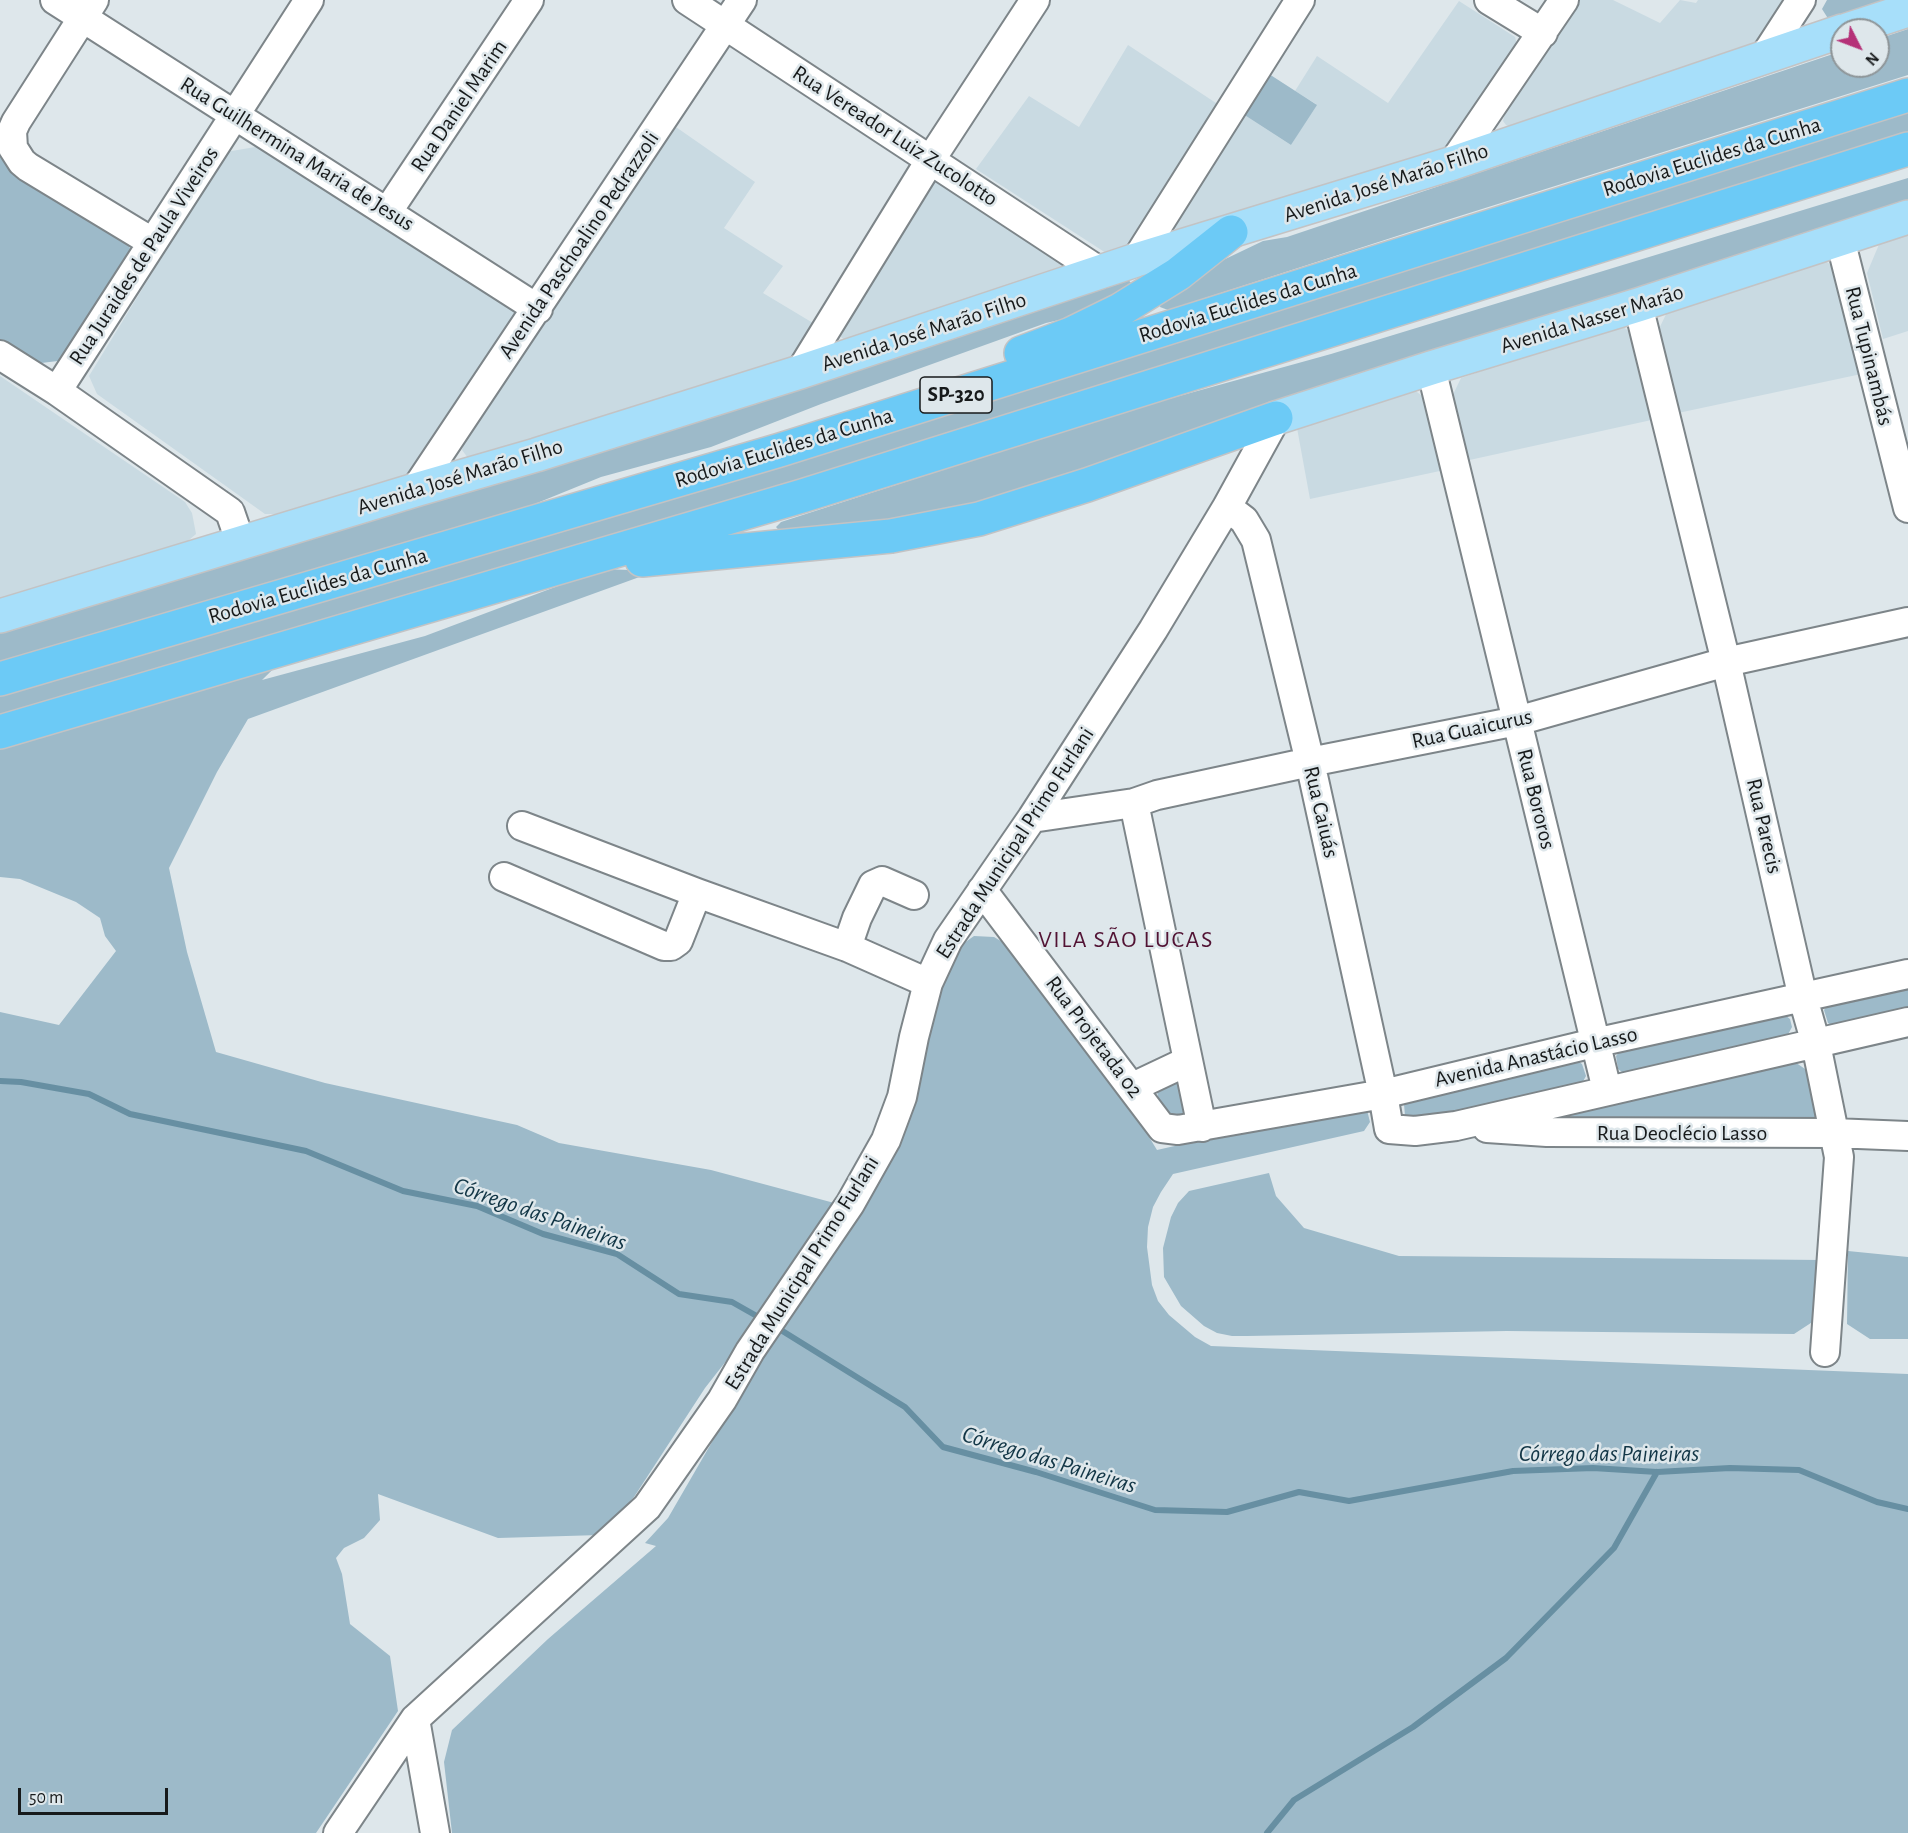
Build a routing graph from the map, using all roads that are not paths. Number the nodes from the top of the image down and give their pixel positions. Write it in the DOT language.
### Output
graph roads {
  1 [pos="55,0"];
  2 [pos="309,0"];
  3 [pos="529,0"];
  4 [pos="687,0"];
  5 [pos="742,0"];
  6 [pos="1035,0"];
  7 [pos="1300,0"];
  8 [pos="1489,0"];
  9 [pos="1564,0"];
  10 [pos="1801,0"];
  11 [pos="88,9"];
  12 [pos="1908,10"];
  13 [pos="1884,18"];
  14 [pos="726,25"];
  15 [pos="1543,33"];
  16 [pos="1830,36"];
  17 [pos="1764,57"];
  18 [pos="1908,95"];
  19 [pos="235,116"];
  20 [pos="1908,149"];
  21 [pos="931,159"];
  22 [pos="1453,163"];
  23 [pos="388,211"];
  24 [pos="1908,217"];
  25 [pos="1231,232"];
  26 [pos="1840,239"];
  27 [pos="152,242"];
  28 [pos="1136,260"];
  29 [pos="1102,273"];
  30 [pos="1638,305"];
  31 [pos="538,309"];
  32 [pos="0,355"];
  33 [pos="1431,368"];
  34 [pos="800,372"];
  35 [pos="57,391"];
  36 [pos="1276,418"];
  37 [pos="828,435"];
  38 [pos="415,490"];
  39 [pos="1227,507"];
  40 [pos="1908,508"];
  41 [pos="240,544"];
  42 [pos="542,574"];
  43 [pos="0,616"];
  44 [pos="1908,622"];
  45 [pos="1726,662"];
  46 [pos="0,679"];
  47 [pos="1517,721"];
  48 [pos="0,732"];
  49 [pos="1310,762"];
  50 [pos="1134,803"];
  51 [pos="1032,818"];
  52 [pos="522,826"];
  53 [pos="504,877"];
  54 [pos="982,890"];
  55 [pos="697,893"];
  56 [pos="914,895"];
  57 [pos="847,946"];
  58 [pos="1908,974"];
  59 [pos="928,983"];
  60 [pos="1803,998"];
  61 [pos="1908,1022"];
  62 [pos="1594,1043"];
  63 [pos="1816,1044"];
  64 [pos="1188,1061"];
  65 [pos="1133,1087"];
  66 [pos="1608,1090"];
  67 [pos="1383,1094"];
  68 [pos="1456,1126"];
  69 [pos="1203,1127"];
  70 [pos="1162,1128"];
  71 [pos="1833,1133"];
  72 [pos="1908,1136"];
  73 [pos="1825,1352"];
  74 [pos="415,1719"];
  75 [pos="338,1833"];
  76 [pos="435,1833"];
  1 -- 11 [label="street, Rua Guilhermina Maria de Jesus"];
  2 -- 19 [label="street, Rua Juraides de Paula Viveiros"];
  3 -- 23 [label="street, Rua Daniel Marim"];
  4 -- 14 [label="street, Rua Vereador Luiz Zucolotto"];
  5 -- 14 [label="street, Avenida Paschoalino Pedrazzoli"];
  6 -- 21 [label="street"];
  7 -- 28 [label="street"];
  8 -- 15 [label="street"];
  9 -- 15 [label="street"];
  10 -- 17 [label="street"];
  11 -- 19 [label="street, Rua Guilhermina Maria de Jesus"];
  11 -- 27 [label="street"];
  12 -- 13 [label="main road"];
  14 -- 21 [label="street, Rua Vereador Luiz Zucolotto"];
  14 -- 31 [label="street, Avenida Paschoalino Pedrazzoli"];
  15 -- 22 [label="street"];
  16 -- 17 [label="main road, Avenida José Marão Filho"];
  17 -- 22 [label="main road, Avenida José Marão Filho"];
  18 -- 37 [label="highway, Rodovia Euclides da Cunha / SP-320"];
  19 -- 23 [label="street, Rua Guilhermina Maria de Jesus"];
  19 -- 27 [label="street, Rua Juraides de Paula Viveiros"];
  20 -- 42 [label="highway, SP-320"];
  21 -- 29 [label="street, Rua Vereador Luiz Zucolotto"];
  21 -- 34 [label="street"];
  22 -- 25 [label="main road, Avenida José Marão Filho"];
  23 -- 31 [label="street, Rua Guilhermina Maria de Jesus"];
  24 -- 26 [label="main road, Avenida Nasser Marão"];
  25 -- 28 [label="main road, Avenida José Marão Filho"];
  25 -- 37 [label="highway"];
  26 -- 30 [label="main road, Avenida Nasser Marão"];
  26 -- 40 [label="street, Rua Tupinambás"];
  27 -- 35 [label="street, Rua Juraides de Paula Viveiros"];
  28 -- 29 [label="main road, Avenida José Marão Filho"];
  29 -- 34 [label="main road, Avenida José Marão Filho"];
  30 -- 33 [label="main road, Avenida Nasser Marão"];
  30 -- 45 [label="street, Rua Parecis"];
  31 -- 38 [label="street, Avenida Paschoalino Pedrazzoli"];
  32 -- 35 [label="street"];
  33 -- 36 [label="main road, Avenida Nasser Marão"];
  33 -- 47 [label="street, Rua Bororos"];
  34 -- 38 [label="main road, Avenida José Marão Filho"];
  35 -- 41 [label="street"];
  36 -- 39 [label="street, Estrada Municipal Primo Furlani"];
  36 -- 42 [label="highway"];
  37 -- 46 [label="highway, Rodovia Euclides da Cunha / SP-320"];
  38 -- 41 [label="main road, Avenida José Marão Filho"];
  39 -- 49 [label="street, Rua Caiuás"];
  39 -- 51 [label="street, Estrada Municipal Primo Furlani"];
  41 -- 43 [label="main road, Avenida José Marão Filho"];
  42 -- 48 [label="highway, SP-320"];
  44 -- 45 [label="street, Rua Guaicurus"];
  45 -- 47 [label="street, Rua Guaicurus"];
  45 -- 60 [label="street, Rua Parecis"];
  47 -- 49 [label="street, Rua Guaicurus"];
  47 -- 62 [label="street, Rua Bororos"];
  49 -- 50 [label="street, Rua Guaicurus"];
  49 -- 67 [label="street, Rua Caiuás"];
  50 -- 51 [label="street, Rua Guaicurus"];
  50 -- 64 [label="street"];
  51 -- 54 [label="street, Estrada Municipal Primo Furlani"];
  52 -- 55 [label="street"];
  53 -- 55 [label="street"];
  54 -- 59 [label="street, Estrada Municipal Primo Furlani"];
  54 -- 65 [label="street, Rua Projetada 02"];
  55 -- 57 [label="street"];
  56 -- 57 [label="street"];
  57 -- 59 [label="street"];
  58 -- 60 [label="street, Avenida Anastácio Lasso"];
  59 -- 74 [label="street, Estrada Municipal Primo Furlani"];
  60 -- 62 [label="street, Avenida Anastácio Lasso"];
  60 -- 63 [label="street, Rua Parecis"];
  61 -- 63 [label="street"];
  62 -- 66 [label="street, Rua Bororos"];
  62 -- 67 [label="street, Avenida Anastácio Lasso"];
  63 -- 66 [label="street"];
  63 -- 71 [label="street, Rua Parecis"];
  64 -- 65 [label="street"];
  64 -- 69 [label="street"];
  65 -- 70 [label="street, Rua Projetada 02"];
  66 -- 68 [label="street"];
  67 -- 68 [label="street, Rua Caiuás"];
  67 -- 69 [label="street, Avenida Anastácio Lasso"];
  68 -- 71 [label="street, Rua Deoclécio Lasso"];
  69 -- 70 [label="street, Avenida Anastácio Lasso"];
  71 -- 72 [label="street, Rua Deoclécio Lasso"];
  71 -- 73 [label="street, Rua Parecis"];
  74 -- 75 [label="street, Estrada Municipal Primo Furlani"];
  74 -- 76 [label="street"];
}
